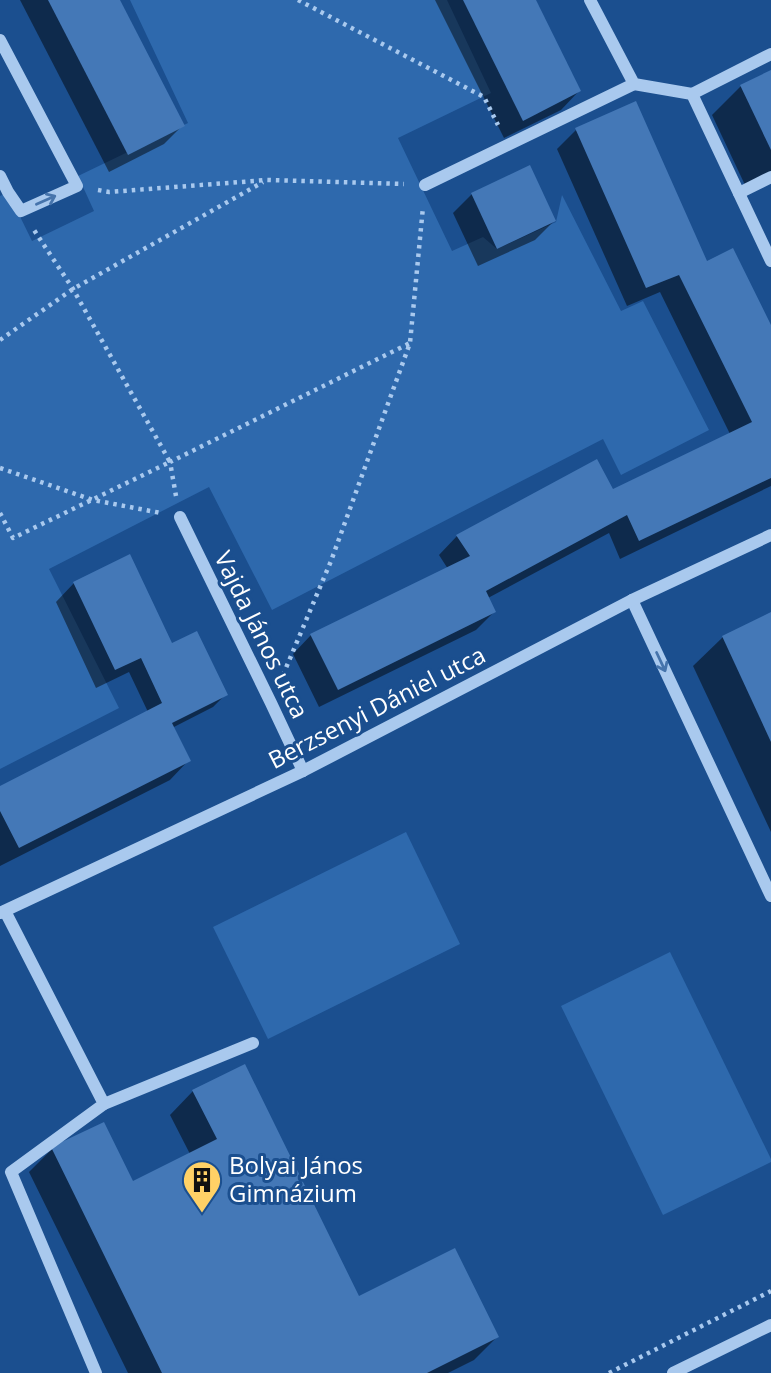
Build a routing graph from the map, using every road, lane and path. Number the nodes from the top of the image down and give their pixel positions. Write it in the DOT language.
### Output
graph roads {
  1 [pos="298,0"];
  2 [pos="590,0"];
  3 [pos="0,40"];
  4 [pos="771,54"];
  5 [pos="634,84"];
  6 [pos="692,93"];
  7 [pos="508,145"];
  8 [pos="0,176"];
  9 [pos="771,177"];
  10 [pos="267,180"];
  11 [pos="425,185"];
  12 [pos="77,186"];
  13 [pos="739,193"];
  14 [pos="21,211"];
  15 [pos="771,261"];
  16 [pos="73,289"];
  17 [pos="0,340"];
  18 [pos="410,344"];
  19 [pos="170,462"];
  20 [pos="0,468"];
  21 [pos="93,500"];
  22 [pos="0,513"];
  23 [pos="180,517"];
  24 [pos="771,535"];
  25 [pos="632,600"];
  26 [pos="271,703"];
  27 [pos="303,771"];
  28 [pos="771,896"];
  29 [pos="3,912"];
  30 [pos="253,1043"];
  31 [pos="104,1104"];
  32 [pos="771,1291"];
  33 [pos="771,1325"];
  34 [pos="96,1373"];
  35 [pos="609,1373"];
  36 [pos="673,1373"];
  1 -- 7 [label="path"];
  2 -- 5 [label="street"];
  3 -- 12 [label="street"];
  4 -- 6 [label="street"];
  5 -- 6 [label="street"];
  5 -- 7 [label="street"];
  6 -- 13 [label="street"];
  7 -- 11 [label="street"];
  8 -- 14 [label="street"];
  9 -- 13 [label="street"];
  10 -- 11 [label="path"];
  10 -- 12 [label="path"];
  10 -- 16 [label="path"];
  11 -- 18 [label="path"];
  14 -- 12 [label="street, one-way"];
  13 -- 15 [label="street"];
  14 -- 16 [label="path"];
  16 -- 17 [label="path"];
  16 -- 19 [label="path"];
  18 -- 19 [label="path"];
  18 -- 26 [label="path"];
  19 -- 21 [label="path"];
  19 -- 23 [label="path"];
  20 -- 21 [label="path"];
  21 -- 22 [label="path"];
  21 -- 23 [label="path"];
  23 -- 26 [label="street, Vajda János utca"];
  24 -- 25 [label="street, Berzsenyi Dániel utca"];
  25 -- 27 [label="street, Berzsenyi Dániel utca"];
  25 -- 28 [label="street, one-way"];
  26 -- 27 [label="street, Vajda János utca"];
  27 -- 29 [label="street, Berzsenyi Dániel utca"];
  29 -- 31 [label="street"];
  30 -- 31 [label="street"];
  31 -- 34 [label="street"];
  32 -- 35 [label="path"];
  33 -- 36 [label="street"];
}
